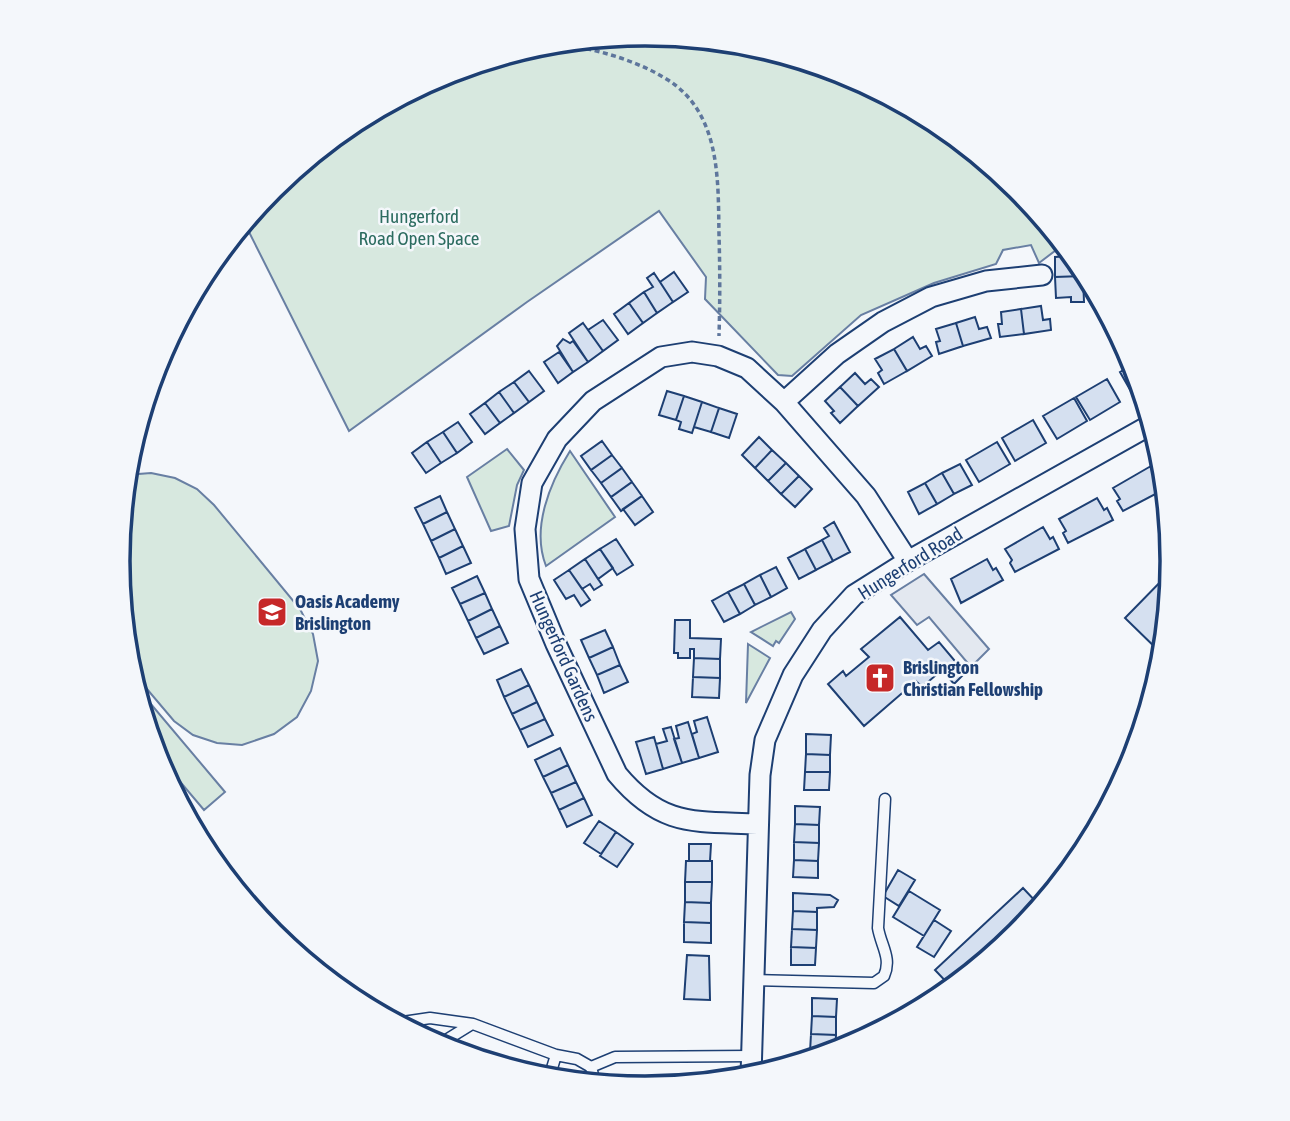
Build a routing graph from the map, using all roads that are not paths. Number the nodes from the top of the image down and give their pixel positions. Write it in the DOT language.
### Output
graph roads {
  1 [pos="1042,275"];
  2 [pos="784,402"];
  3 [pos="1143,429"];
  4 [pos="908,561"];
  5 [pos="885,799"];
  6 [pos="758,824"];
  7 [pos="754,980"];
  8 [pos="414,1020"];
  9 [pos="473,1024"];
  10 [pos="451,1037"];
  11 [pos="556,1055"];
  12 [pos="752,1056"];
  13 [pos="752,1064"];
  14 [pos="552,1067"];
  15 [pos="591,1067"];
  16 [pos="592,1072"];
  1 -- 2 [label="street"];
  2 -- 4 [label="street, Hungerford Gardens"];
  2 -- 6 [label="street, Hungerford Gardens"];
  3 -- 4 [label="street, Hungerford Road"];
  4 -- 6 [label="street, Hungerford Road"];
  5 -- 7 [label="lane"];
  6 -- 7 [label="street, Hungerford Road"];
  7 -- 12 [label="street, Hungerford Road"];
  8 -- 9 [label="lane"];
  9 -- 10 [label="lane"];
  9 -- 11 [label="lane"];
  11 -- 14 [label="lane"];
  11 -- 15 [label="lane"];
  12 -- 13 [label="street, Hungerford Road"];
  12 -- 15 [label="lane"];
  15 -- 16 [label="lane"];
}
